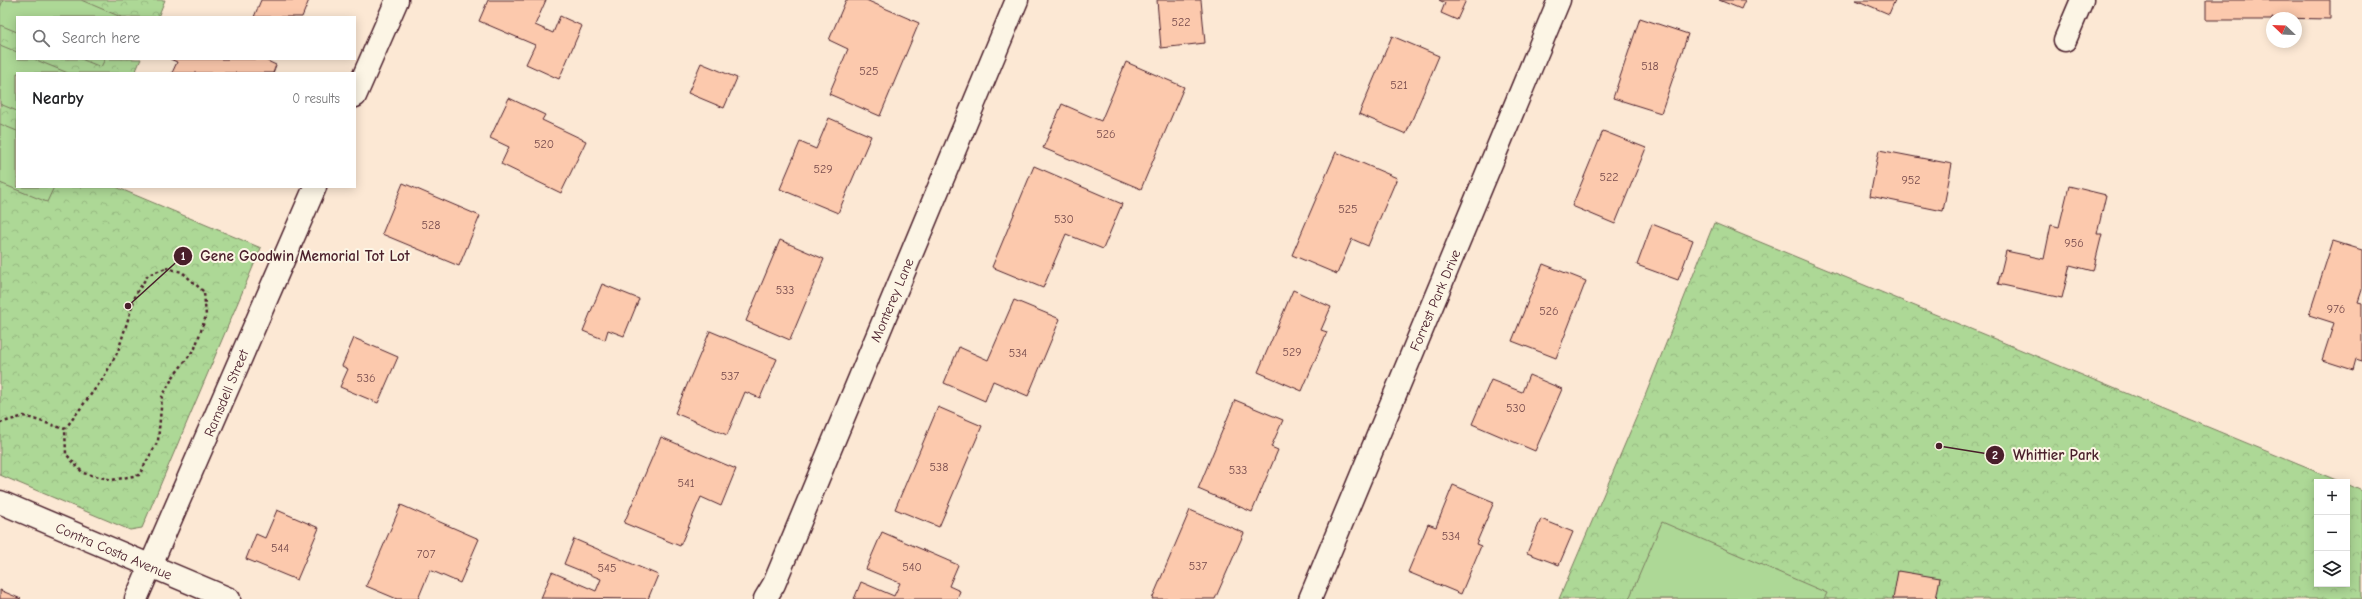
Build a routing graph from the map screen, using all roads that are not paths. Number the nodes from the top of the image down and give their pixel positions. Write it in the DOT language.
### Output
graph roads {
  1 [pos="397,0"];
  2 [pos="1017,0"];
  3 [pos="1559,0"];
  4 [pos="2082,0"];
  5 [pos="2065,40"];
  6 [pos="356,94"];
  7 [pos="315,188"];
  8 [pos="0,502"];
  9 [pos="150,567"];
  10 [pos="136,599"];
  11 [pos="229,599"];
  12 [pos="765,599"];
  13 [pos="1310,599"];
  1 -- 6 [label="street"];
  2 -- 12 [label="street, Monterey Lane"];
  3 -- 13 [label="street, Forrest Park Drive"];
  4 -- 5 [label="street"];
  7 -- 9 [label="street, Ramsdell Street"];
  8 -- 9 [label="street, Contra Costa Avenue"];
  9 -- 10 [label="street, Ramsdell Street"];
  9 -- 11 [label="street, Contra Costa Avenue"];
}
